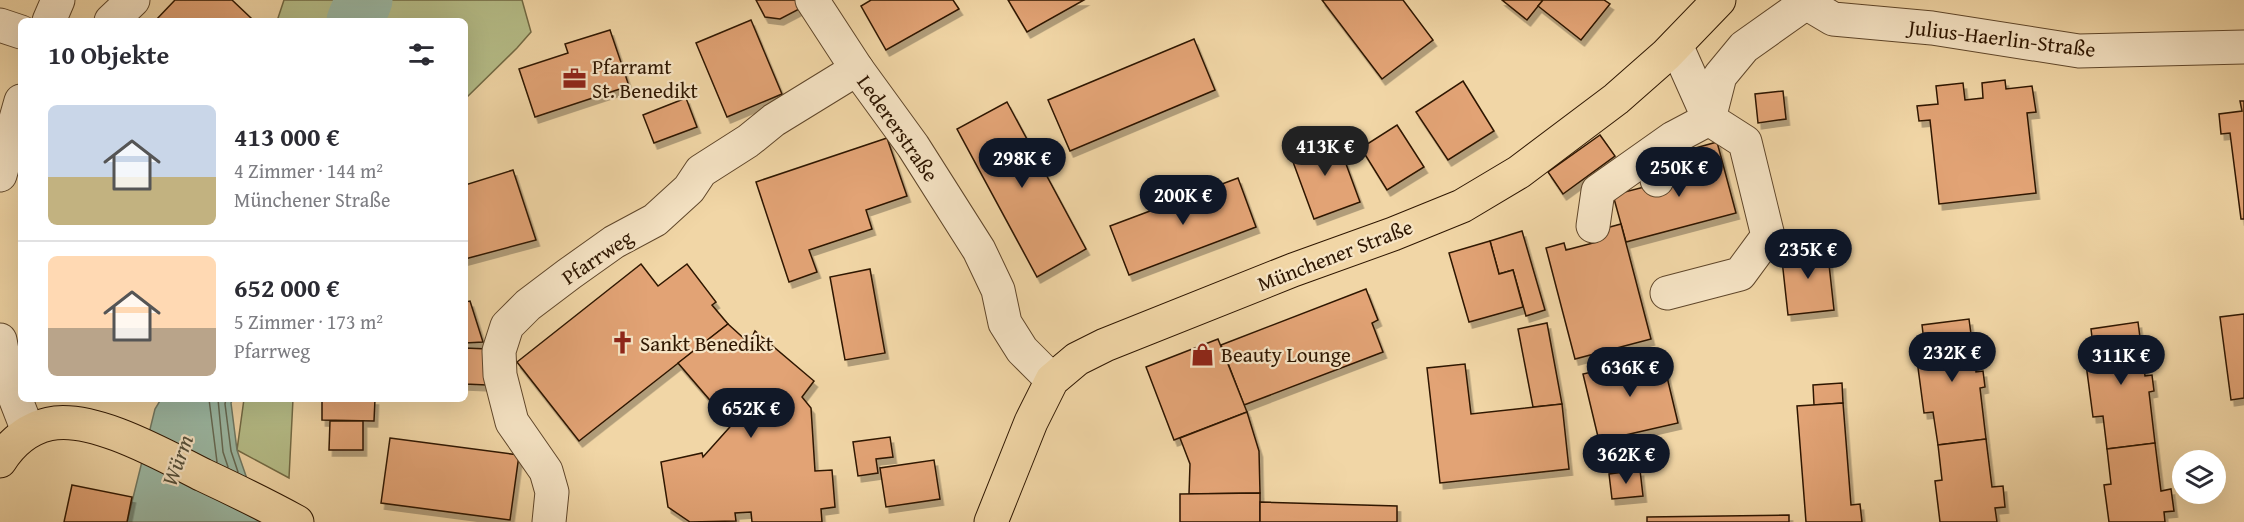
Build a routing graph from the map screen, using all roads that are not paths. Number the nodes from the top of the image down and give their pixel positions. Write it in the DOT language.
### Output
graph roads {
  1 [pos="58,0"];
  2 [pos="133,0"];
  3 [pos="812,0"];
  4 [pos="1719,0"];
  5 [pos="1803,2"];
  6 [pos="50,18"];
  7 [pos="114,18"];
  8 [pos="0,26"];
  9 [pos="18,31"];
  10 [pos="1676,45"];
  11 [pos="2244,47"];
  12 [pos="857,69"];
  13 [pos="18,112"];
  14 [pos="1709,119"];
  15 [pos="1677,136"];
  16 [pos="0,175"];
  17 [pos="1658,180"];
  18 [pos="1593,226"];
  19 [pos="1667,293"];
  20 [pos="0,340"];
  21 [pos="1052,380"];
  22 [pos="27,431"];
  23 [pos="0,461"];
  24 [pos="286,516"];
  25 [pos="549,522"];
  26 [pos="991,522"];
  1 -- 6 [label="street"];
  2 -- 7 [label="street"];
  3 -- 12 [label="street, Ledererstraße"];
  4 -- 10 [label="main road, Münchener Straße"];
  5 -- 11 [label="street, Julius-Haerlin-Straße"];
  5 -- 14 [label="street"];
  8 -- 9 [label="street"];
  10 -- 14 [label="street"];
  10 -- 21 [label="main road, Münchener Straße"];
  12 -- 21 [label="street, Ledererstraße"];
  12 -- 25 [label="street, Pfarrweg"];
  13 -- 16 [label="street"];
  14 -- 15 [label="street"];
  14 -- 19 [label="street"];
  15 -- 17 [label="street"];
  15 -- 18 [label="street"];
  20 -- 22 [label="street"];
  21 -- 26 [label="main road, Münchener Straße"];
  22 -- 23 [label="main road"];
  22 -- 24 [label="main road"];
}
